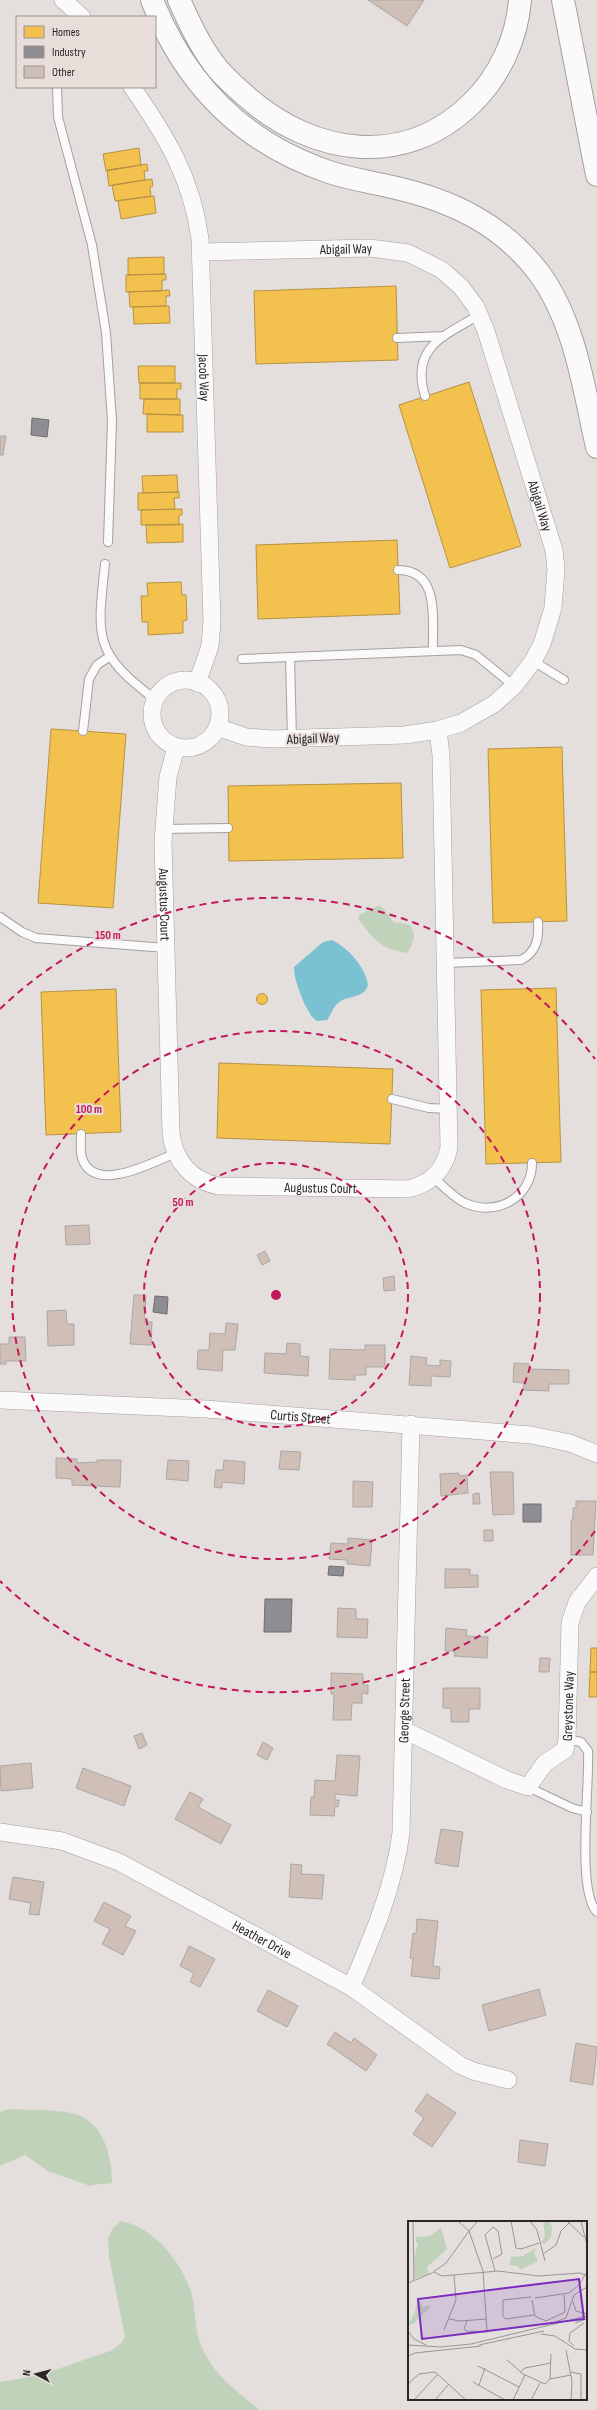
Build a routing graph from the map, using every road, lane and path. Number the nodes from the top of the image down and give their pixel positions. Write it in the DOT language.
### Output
graph roads {
  1 [pos="63,0"];
  2 [pos="152,0"];
  3 [pos="179,0"];
  4 [pos="520,0"];
  5 [pos="563,0"];
  6 [pos="81,16"];
  7 [pos="57,88"];
  8 [pos="133,88"];
  9 [pos="597,175"];
  10 [pos="201,252"];
  11 [pos="480,315"];
  12 [pos="444,336"];
  13 [pos="397,338"];
  14 [pos="425,396"];
  15 [pos="597,447"];
  16 [pos="108,542"];
  17 [pos="105,564"];
  18 [pos="398,570"];
  19 [pos="433,651"];
  20 [pos="109,657"];
  21 [pos="290,657"];
  22 [pos="242,659"];
  23 [pos="533,661"];
  24 [pos="564,680"];
  25 [pos="197,683"];
  26 [pos="514,686"];
  27 [pos="156,700"];
  28 [pos="217,727"];
  29 [pos="438,730"];
  30 [pos="83,731"];
  31 [pos="292,739"];
  32 [pos="176,747"];
  33 [pos="228,828"];
  34 [pos="164,829"];
  35 [pos="0,917"];
  36 [pos="538,922"];
  37 [pos="166,948"];
  38 [pos="446,964"];
  39 [pos="392,1099"];
  40 [pos="449,1109"];
  41 [pos="81,1134"];
  42 [pos="176,1153"];
  43 [pos="532,1163"];
  44 [pos="433,1177"];
  45 [pos="0,1400"];
  46 [pos="411,1424"];
  47 [pos="597,1454"];
  48 [pos="597,1576"];
  49 [pos="404,1730"];
  50 [pos="567,1739"];
  51 [pos="528,1787"];
  52 [pos="587,1812"];
  53 [pos="0,1832"];
  54 [pos="597,1912"];
  55 [pos="351,1987"];
  56 [pos="508,2080"];
  1 -- 6 [label="street"];
  2 -- 15 [label="highway"];
  3 -- 4 [label="highway"];
  5 -- 9 [label="highway"];
  7 -- 16 [label="lane"];
  8 -- 10 [label="street, Jacob Way"];
  10 -- 11 [label="street, Abigail Way"];
  10 -- 25 [label="street, Jacob Way"];
  11 -- 12 [label="lane"];
  11 -- 23 [label="street, Abigail Way"];
  12 -- 13 [label="lane"];
  12 -- 14 [label="lane"];
  17 -- 20 [label="lane"];
  18 -- 19 [label="lane"];
  19 -- 21 [label="lane"];
  19 -- 26 [label="lane"];
  20 -- 27 [label="lane"];
  20 -- 30 [label="lane"];
  21 -- 22 [label="lane"];
  21 -- 31 [label="lane"];
  23 -- 24 [label="lane"];
  23 -- 26 [label="street, Abigail Way"];
  25 -- 27 [label="street"];
  25 -- 28 [label="street"];
  26 -- 29 [label="street, Abigail Way"];
  27 -- 32 [label="street"];
  28 -- 31 [label="street, Abigail Way"];
  28 -- 32 [label="street"];
  29 -- 31 [label="street, Abigail Way"];
  29 -- 38 [label="street, Augustus Court"];
  32 -- 34 [label="street, Augustus Court"];
  33 -- 34 [label="lane"];
  34 -- 37 [label="street, Augustus Court"];
  35 -- 37 [label="lane"];
  36 -- 38 [label="lane"];
  37 -- 42 [label="street, Augustus Court"];
  38 -- 40 [label="street, Augustus Court"];
  39 -- 40 [label="lane"];
  40 -- 44 [label="street, Augustus Court"];
  41 -- 42 [label="lane"];
  42 -- 44 [label="street, Augustus Court"];
  43 -- 44 [label="lane"];
  45 -- 46 [label="street, Curtis Street"];
  46 -- 47 [label="street, Curtis Street"];
  46 -- 49 [label="street, George Street"];
  48 -- 50 [label="street, Greystone Way"];
  49 -- 51 [label="street"];
  49 -- 55 [label="street, George Street"];
  50 -- 51 [label="street, Greystone Way"];
  50 -- 52 [label="lane"];
  51 -- 52 [label="lane"];
  52 -- 54 [label="lane"];
  53 -- 55 [label="street, Heather Drive"];
  55 -- 56 [label="street, Heather Drive"];
}
